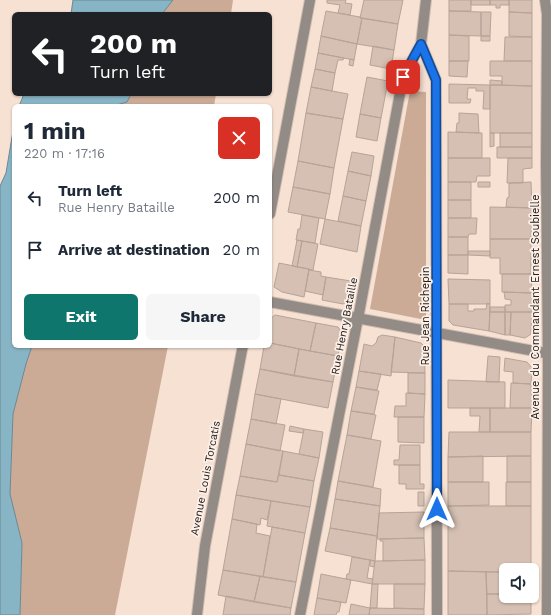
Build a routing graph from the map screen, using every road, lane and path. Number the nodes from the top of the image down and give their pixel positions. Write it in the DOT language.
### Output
graph roads {
  1 [pos="310,0"];
  2 [pos="426,0"];
  3 [pos="545,0"];
  4 [pos="550,17"];
  5 [pos="421,44"];
  6 [pos="272,203"];
  7 [pos="274,302"];
  8 [pos="358,318"];
  9 [pos="437,333"];
  10 [pos="242,348"];
  11 [pos="550,354"];
  12 [pos="196,615"];
  13 [pos="300,615"];
  14 [pos="437,615"];
  15 [pos="547,615"];
  1 -- 6 [label="street"];
  2 -- 5 [label="street"];
  3 -- 4 [label="street, Avenue du Commandant Ernest Soubielle"];
  4 -- 11 [label="street, Avenue du Commandant Ernest Soubielle"];
  5 -- 8 [label="street, Rue Henry Bataille"];
  5 -- 9 [label="street, Rue Jean Richepin"];
  7 -- 8 [label="street"];
  8 -- 9 [label="street"];
  8 -- 13 [label="street, Rue Henry Bataille"];
  9 -- 11 [label="street"];
  9 -- 14 [label="street, Rue Jean Richepin"];
  10 -- 12 [label="street, Avenue Louis Torcatis"];
  11 -- 15 [label="street, Avenue du Commandant Ernest Soubielle"];
}
